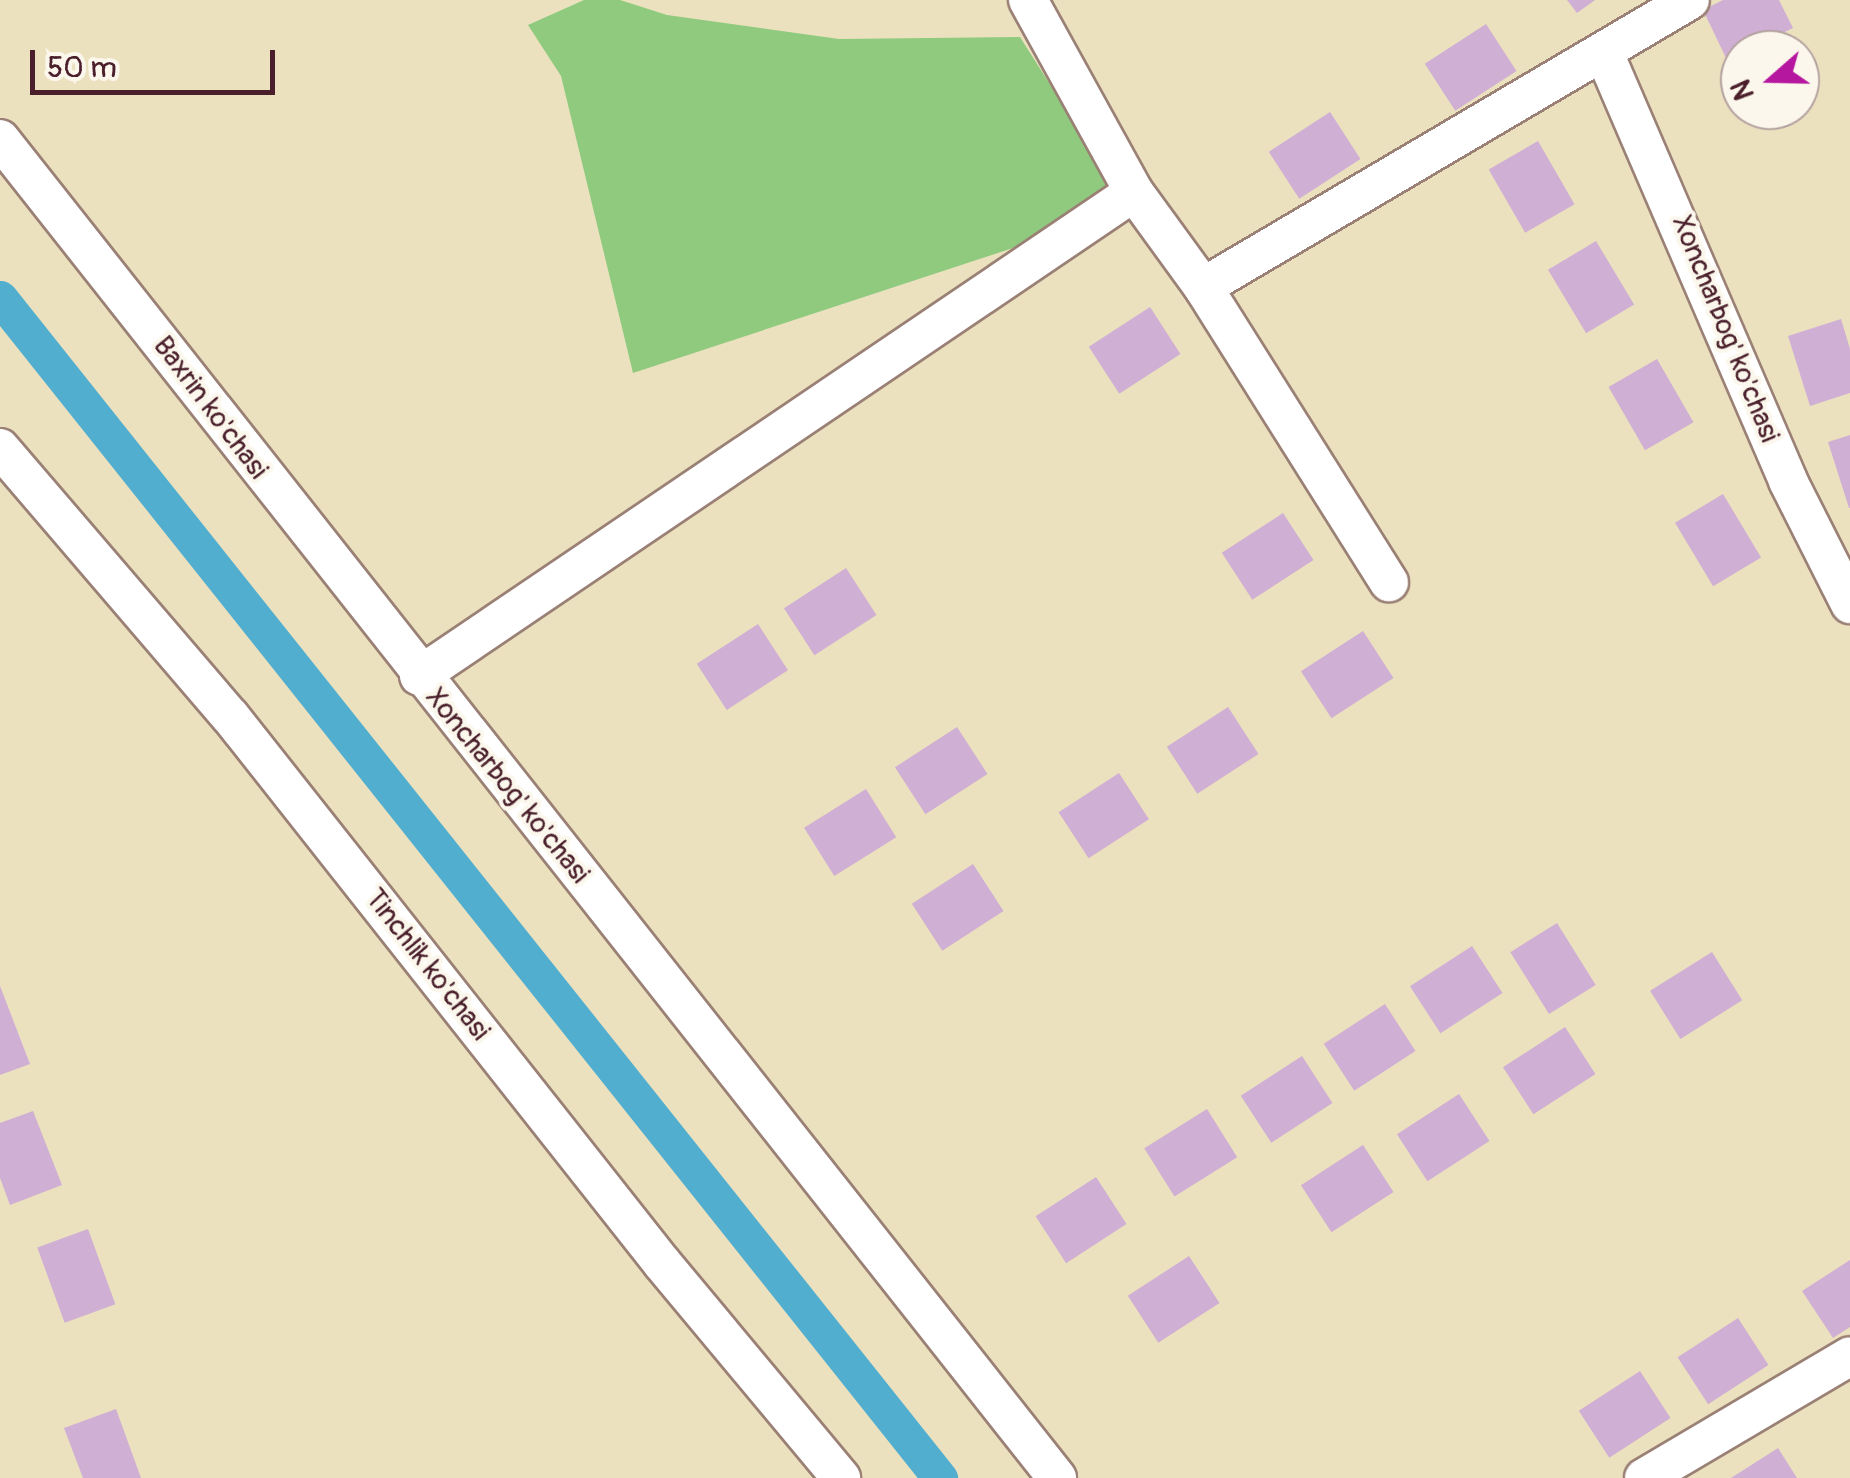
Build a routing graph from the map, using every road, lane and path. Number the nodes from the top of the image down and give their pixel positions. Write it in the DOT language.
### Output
graph roads {
  1 [pos="1028,0"];
  2 [pos="1690,0"];
  3 [pos="1604,52"];
  4 [pos="0,138"];
  5 [pos="1134,192"];
  6 [pos="1203,287"];
  7 [pos="2,455"];
  8 [pos="1389,582"];
  9 [pos="1850,604"];
  10 [pos="419,676"];
  11 [pos="1850,1356"];
  12 [pos="840,1478"];
  13 [pos="1058,1478"];
  14 [pos="1644,1478"];
  1 -- 5 [label="street"];
  2 -- 3 [label="street"];
  3 -- 6 [label="street"];
  3 -- 9 [label="street, Xoncharbog' ko'chasi"];
  4 -- 10 [label="street, Baxrin ko'chasi"];
  5 -- 6 [label="street"];
  5 -- 10 [label="street, Xoncharbog' ko'chasi"];
  6 -- 8 [label="street"];
  7 -- 12 [label="street, Tinchlik ko'chasi"];
  10 -- 13 [label="street, Xoncharbog' ko'chasi"];
  11 -- 14 [label="street"];
}
